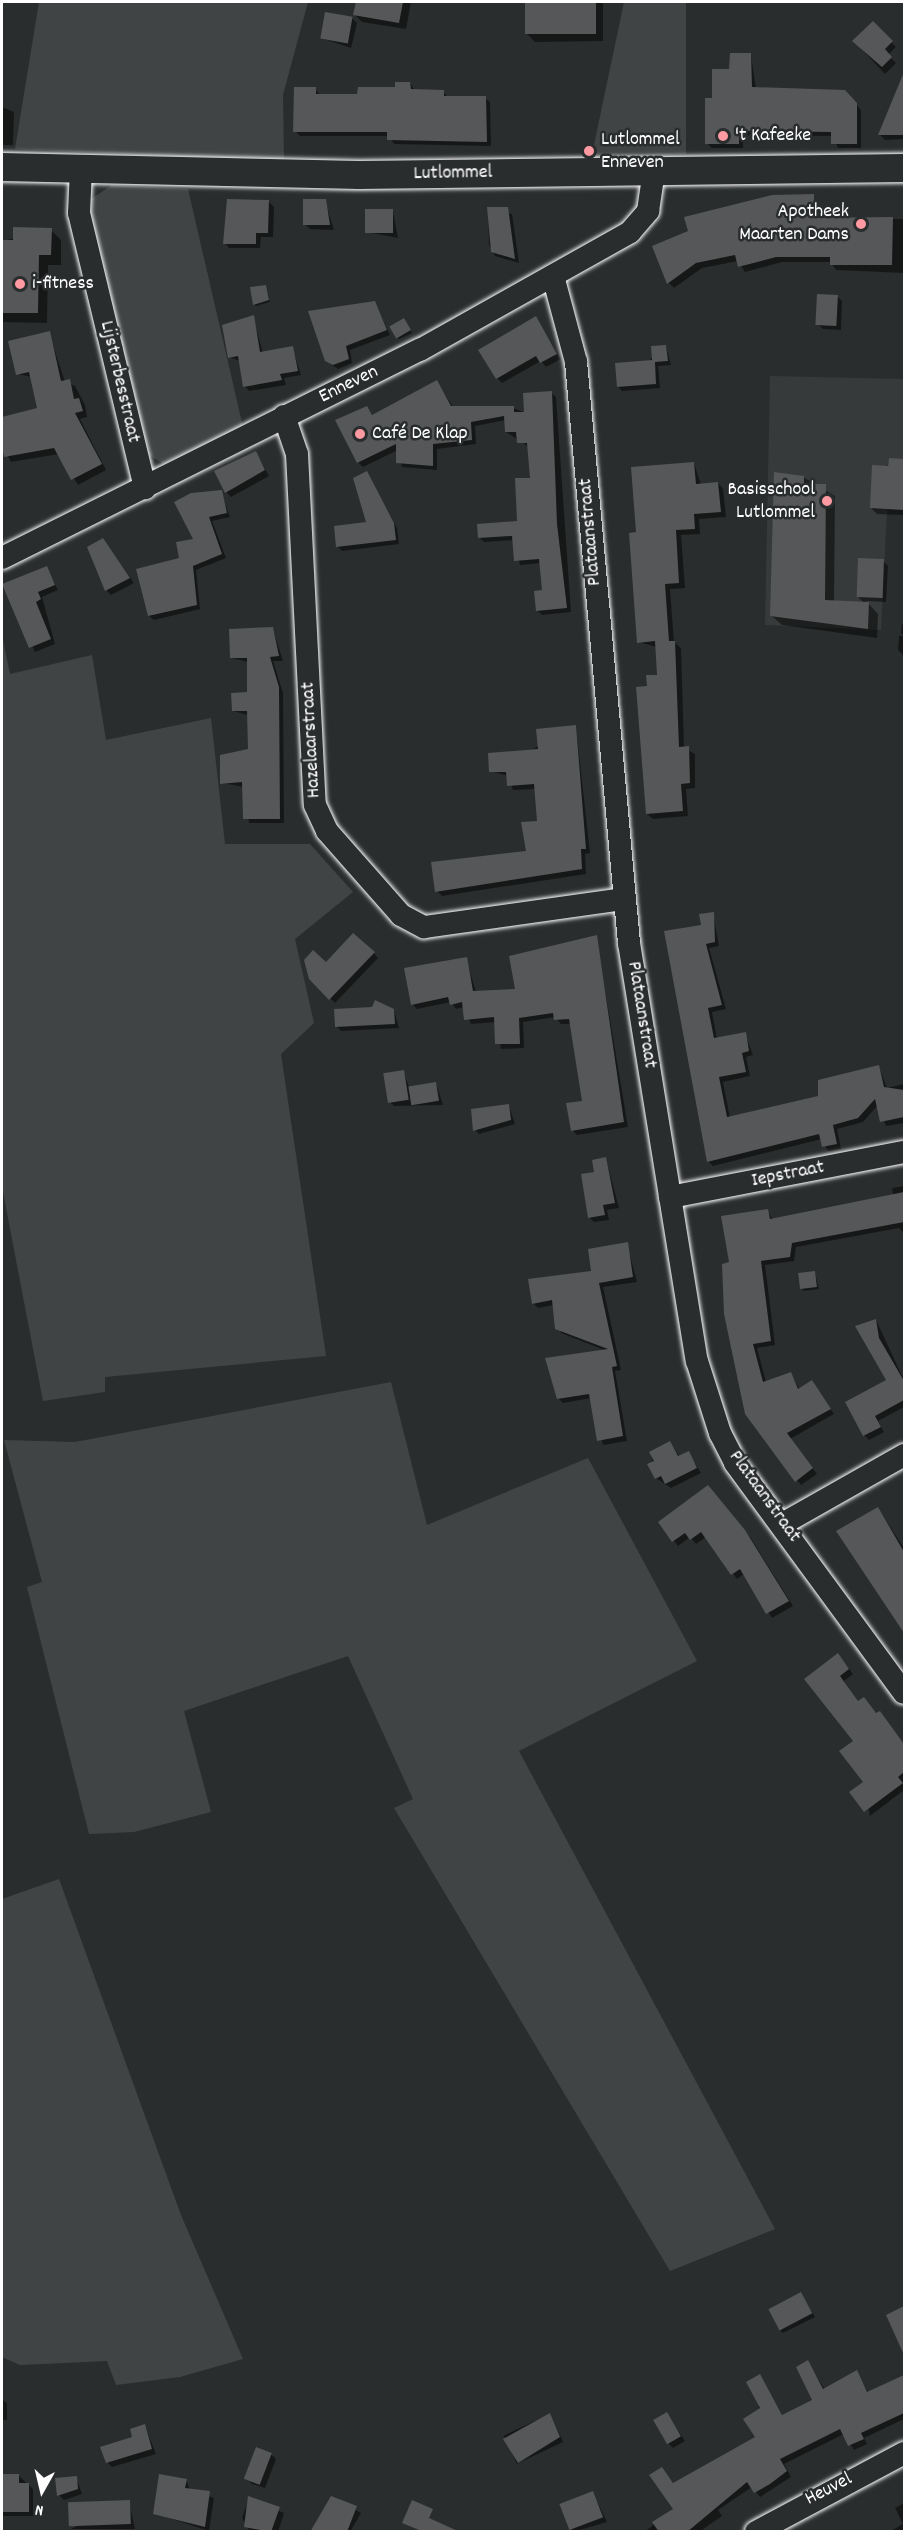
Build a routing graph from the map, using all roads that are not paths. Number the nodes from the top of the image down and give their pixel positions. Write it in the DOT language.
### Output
graph roads {
  1 [pos="2,167"];
  2 [pos="904,168"];
  3 [pos="81,169"];
  4 [pos="654,171"];
  5 [pos="553,276"];
  6 [pos="284,416"];
  7 [pos="146,488"];
  8 [pos="2,558"];
  9 [pos="624,899"];
  10 [pos="904,1152"];
  11 [pos="670,1197"];
  12 [pos="904,1455"];
  13 [pos="783,1524"];
  14 [pos="904,1693"];
  15 [pos="904,2453"];
  16 [pos="763,2530"];
  1 -- 3 [label="main road, Lutlommel"];
  2 -- 4 [label="main road, Lutlommel"];
  3 -- 4 [label="main road, Lutlommel"];
  3 -- 7 [label="street, Lijsterbesstraat"];
  4 -- 5 [label="street, Enneven"];
  5 -- 6 [label="street, Enneven"];
  5 -- 9 [label="street, Plataanstraat"];
  6 -- 7 [label="street, Enneven"];
  6 -- 9 [label="street, Hazelaarstraat"];
  7 -- 8 [label="street, Enneven"];
  9 -- 11 [label="street, Plataanstraat"];
  10 -- 11 [label="street, Iepstraat"];
  11 -- 13 [label="street, Plataanstraat"];
  12 -- 13 [label="street"];
  13 -- 14 [label="street, Plataanstraat"];
  15 -- 16 [label="street, Heuvel"];
}
